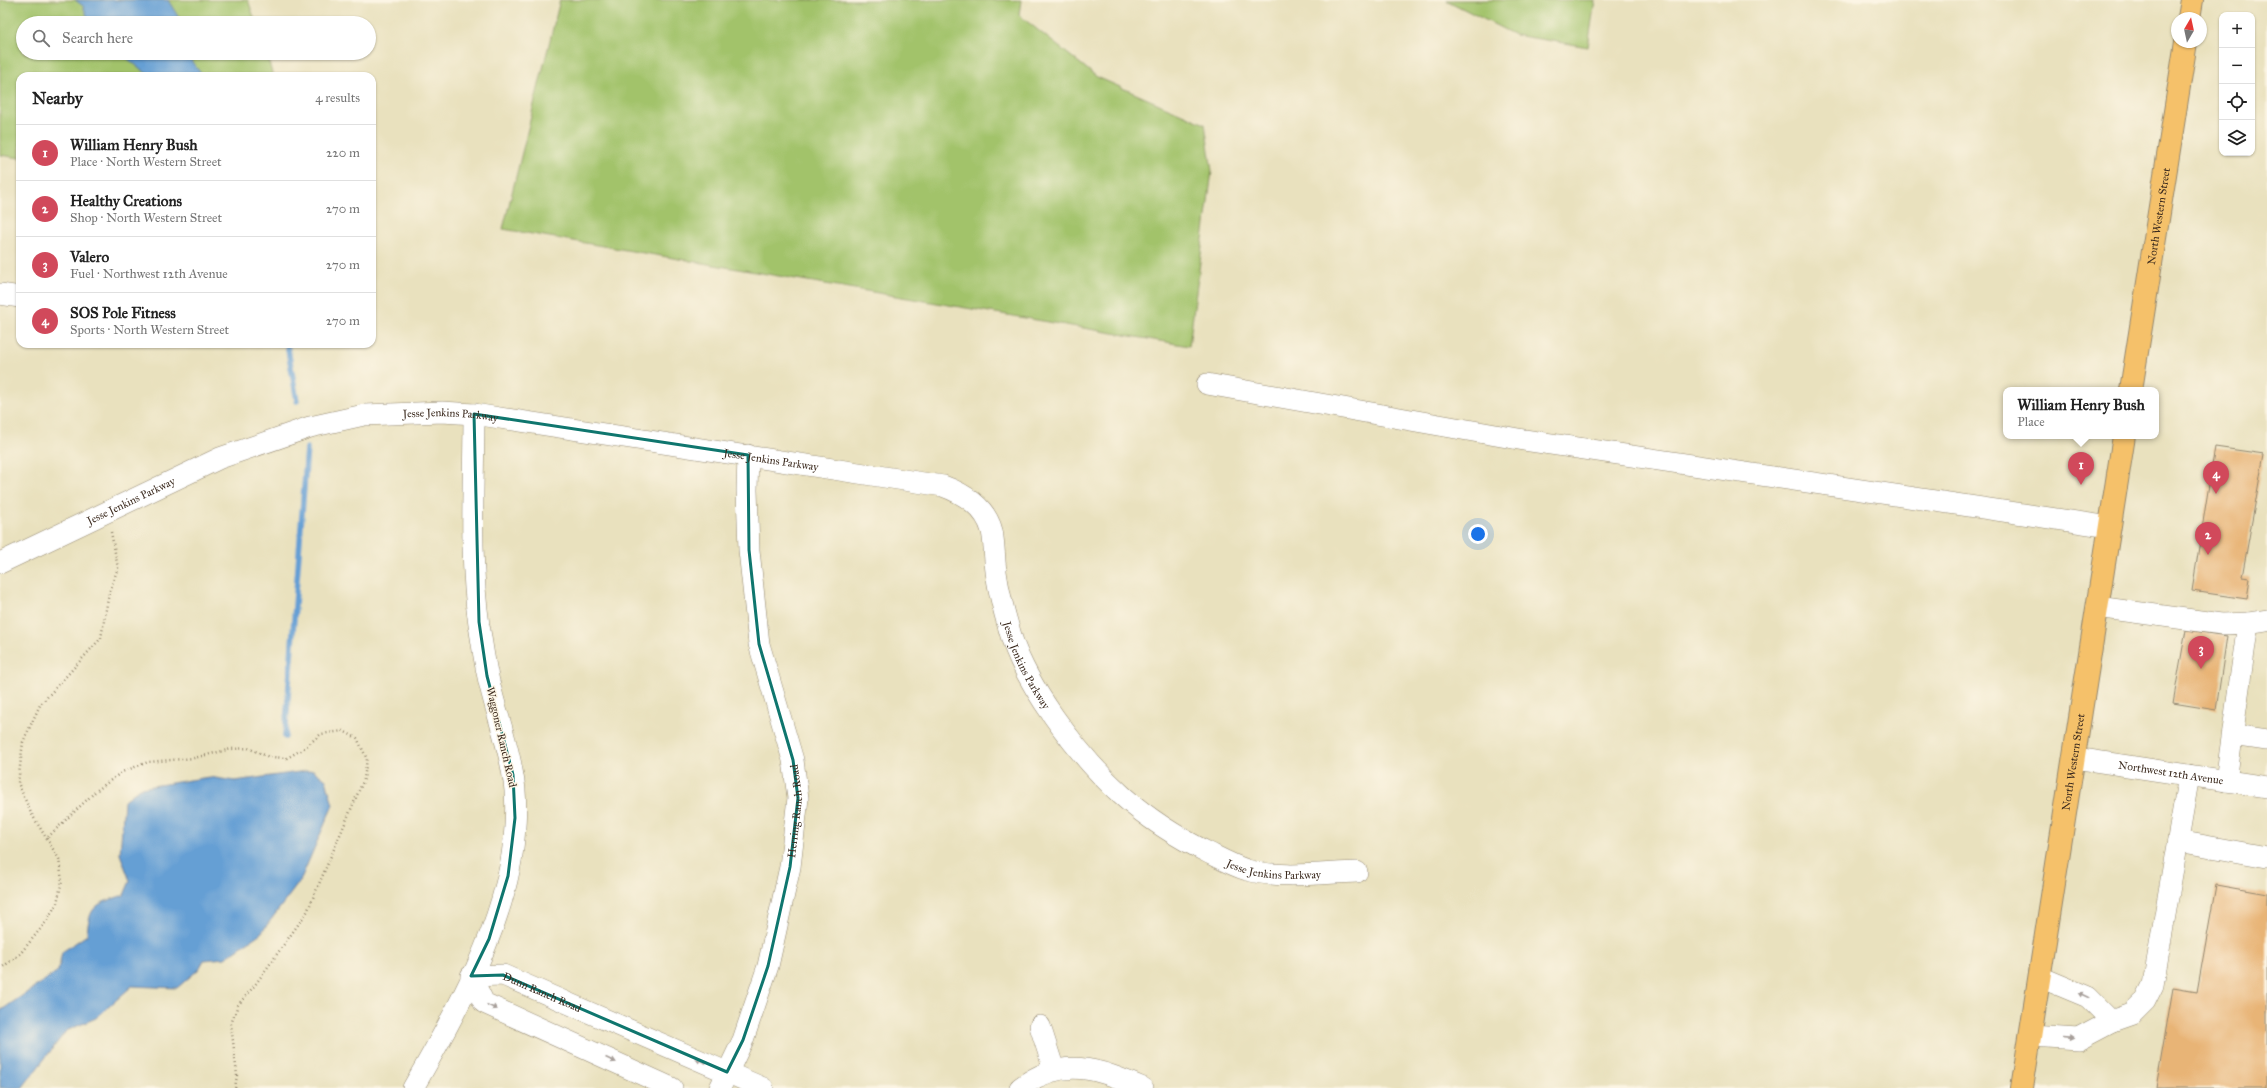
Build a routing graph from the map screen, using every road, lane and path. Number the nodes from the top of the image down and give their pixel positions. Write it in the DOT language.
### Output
graph roads {
  1 [pos="2192,0"];
  2 [pos="2190,12"];
  3 [pos="2185,48"];
  4 [pos="0,294"];
  5 [pos="16,296"];
  6 [pos="1207,384"];
  7 [pos="2131,387"];
  8 [pos="474,414"];
  9 [pos="2124,439"];
  10 [pos="748,455"];
  11 [pos="100,516"];
  12 [pos="2110,527"];
  13 [pos="0,563"];
  14 [pos="2097,607"];
  15 [pos="2258,621"];
  16 [pos="2233,735"];
  17 [pos="2267,740"];
  18 [pos="2074,758"];
  19 [pos="2189,775"];
  20 [pos="2226,781"];
  21 [pos="2267,787"];
  22 [pos="48,837"];
  23 [pos="2178,841"];
  24 [pos="2267,857"];
  25 [pos="1357,872"];
  26 [pos="0,969"];
  27 [pos="471,976"];
  28 [pos="2040,977"];
  29 [pos="2112,1021"];
  30 [pos="1040,1026"];
  31 [pos="2031,1036"];
  32 [pos="1054,1070"];
  33 [pos="723,1080"];
  34 [pos="235,1088"];
  35 [pos="413,1088"];
  36 [pos="672,1088"];
  37 [pos="763,1088"];
  38 [pos="1020,1088"];
  39 [pos="1143,1088"];
  40 [pos="2022,1088"];
  1 -- 2 [label="main road"];
  3 -- 7 [label="main road, North Western Street"];
  4 -- 5 [label="street"];
  6 -- 12 [label="street"];
  8 -- 10 [label="street, Jesse Jenkins Parkway"];
  8 -- 11 [label="street, Jesse Jenkins Parkway"];
  8 -- 27 [label="street, Waggoner Ranch Road"];
  9 -- 12 [label="main road, North Western Street"];
  10 -- 25 [label="street, Jesse Jenkins Parkway"];
  10 -- 33 [label="street, Herring Ranch Road"];
  11 -- 13 [label="street, Jesse Jenkins Parkway"];
  11 -- 22 [label="path"];
  12 -- 14 [label="main road, North Western Street"];
  14 -- 15 [label="street"];
  14 -- 18 [label="main road, North Western Street"];
  15 -- 16 [label="street"];
  16 -- 17 [label="street"];
  16 -- 20 [label="street"];
  18 -- 19 [label="street, Northwest 12th Avenue"];
  18 -- 28 [label="main road, North Western Street"];
  19 -- 20 [label="street, Northwest 12th Avenue"];
  19 -- 23 [label="street"];
  20 -- 21 [label="street, Northwest 12th Avenue"];
  22 -- 26 [label="path"];
  22 -- 34 [label="path"];
  23 -- 24 [label="street"];
  23 -- 29 [label="street"];
  33 -- 27 [label="street, Dunn Ranch Road, one-way"];
  27 -- 35 [label="street, Waggoner Ranch Road"];
  27 -- 36 [label="street, one-way"];
  29 -- 28 [label="street, one-way"];
  28 -- 31 [label="main road, North Western Street"];
  31 -- 29 [label="street, one-way"];
  30 -- 32 [label="street"];
  31 -- 40 [label="main road, North Western Street"];
  32 -- 38 [label="street"];
  32 -- 39 [label="street"];
  33 -- 37 [label="street, Dunn Ranch Road"];
}
